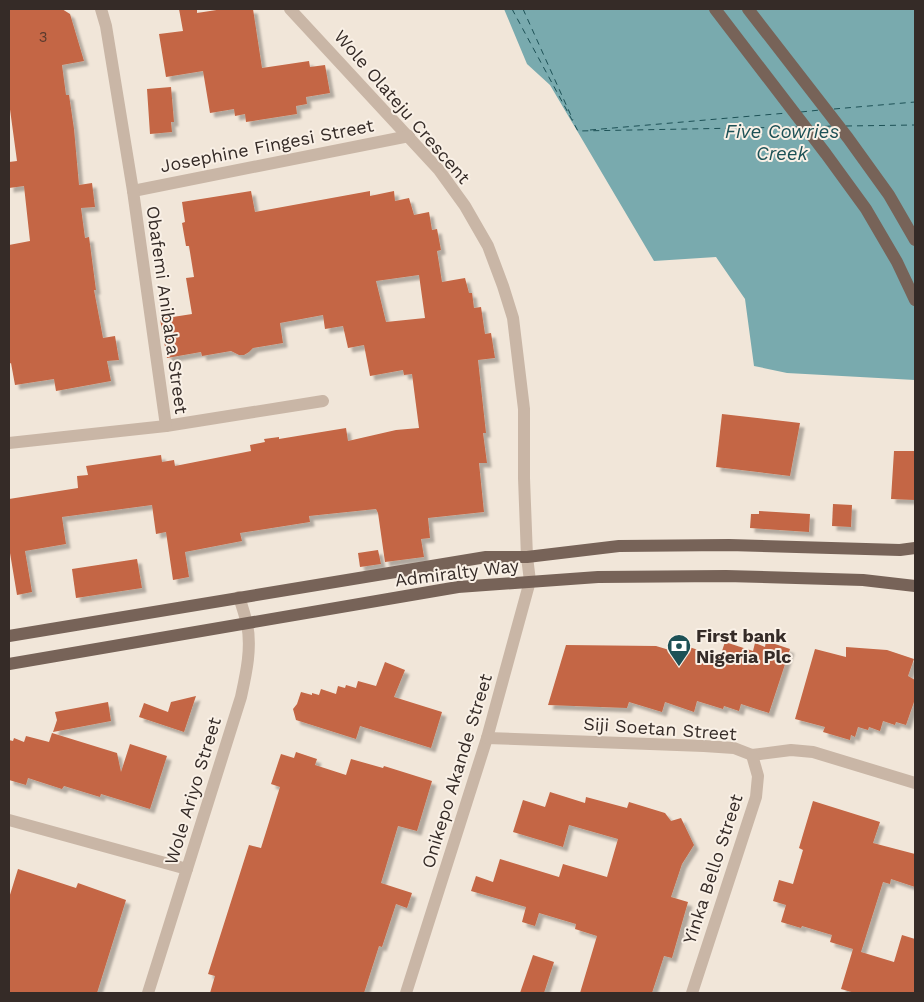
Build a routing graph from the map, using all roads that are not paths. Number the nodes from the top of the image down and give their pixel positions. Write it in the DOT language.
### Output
graph roads {
  1 [pos="101,9"];
  2 [pos="290,9"];
  3 [pos="715,9"];
  4 [pos="748,9"];
  5 [pos="409,136"];
  6 [pos="133,191"];
  7 [pos="915,240"];
  8 [pos="915,300"];
  9 [pos="323,401"];
  10 [pos="166,426"];
  11 [pos="9,443"];
  12 [pos="915,548"];
  13 [pos="527,557"];
  14 [pos="530,582"];
  15 [pos="915,586"];
  16 [pos="239,597"];
  17 [pos="247,623"];
  18 [pos="9,636"];
  19 [pos="9,664"];
  20 [pos="487,738"];
  21 [pos="752,755"];
  22 [pos="915,783"];
  23 [pos="9,820"];
  24 [pos="187,869"];
  25 [pos="148,993"];
  26 [pos="406,993"];
  27 [pos="692,993"];
  1 -- 6 [label="street, Obafemi Anibaba Street"];
  2 -- 5 [label="street, Wole Olateju Crescent"];
  3 -- 8 [label="main road"];
  4 -- 7 [label="main road"];
  5 -- 6 [label="street, Josephine Fingesi Street"];
  5 -- 13 [label="street, Wole Olateju Crescent"];
  6 -- 10 [label="street, Obafemi Anibaba Street"];
  9 -- 10 [label="street"];
  10 -- 11 [label="street, Obafemi Anibaba Street"];
  12 -- 13 [label="main road, Admiralty Way"];
  13 -- 14 [label="street, Onikepo Akande Street"];
  13 -- 16 [label="main road, Admiralty Way"];
  14 -- 15 [label="main road, Admiralty Way"];
  14 -- 17 [label="main road, Admiralty Way"];
  14 -- 20 [label="street, Onikepo Akande Street"];
  16 -- 17 [label="street, Wole Ariyo Street"];
  16 -- 18 [label="main road, Admiralty Way"];
  17 -- 19 [label="main road, Admiralty Way"];
  17 -- 24 [label="street, Wole Ariyo Street"];
  20 -- 21 [label="street, Siji Soetan Street"];
  20 -- 26 [label="street, Onikepo Akande Street"];
  21 -- 22 [label="street, Siji Soetan Street"];
  21 -- 27 [label="street, Yinka Bello Street"];
  23 -- 24 [label="street"];
  24 -- 25 [label="street, Wole Ariyo Street"];
}
